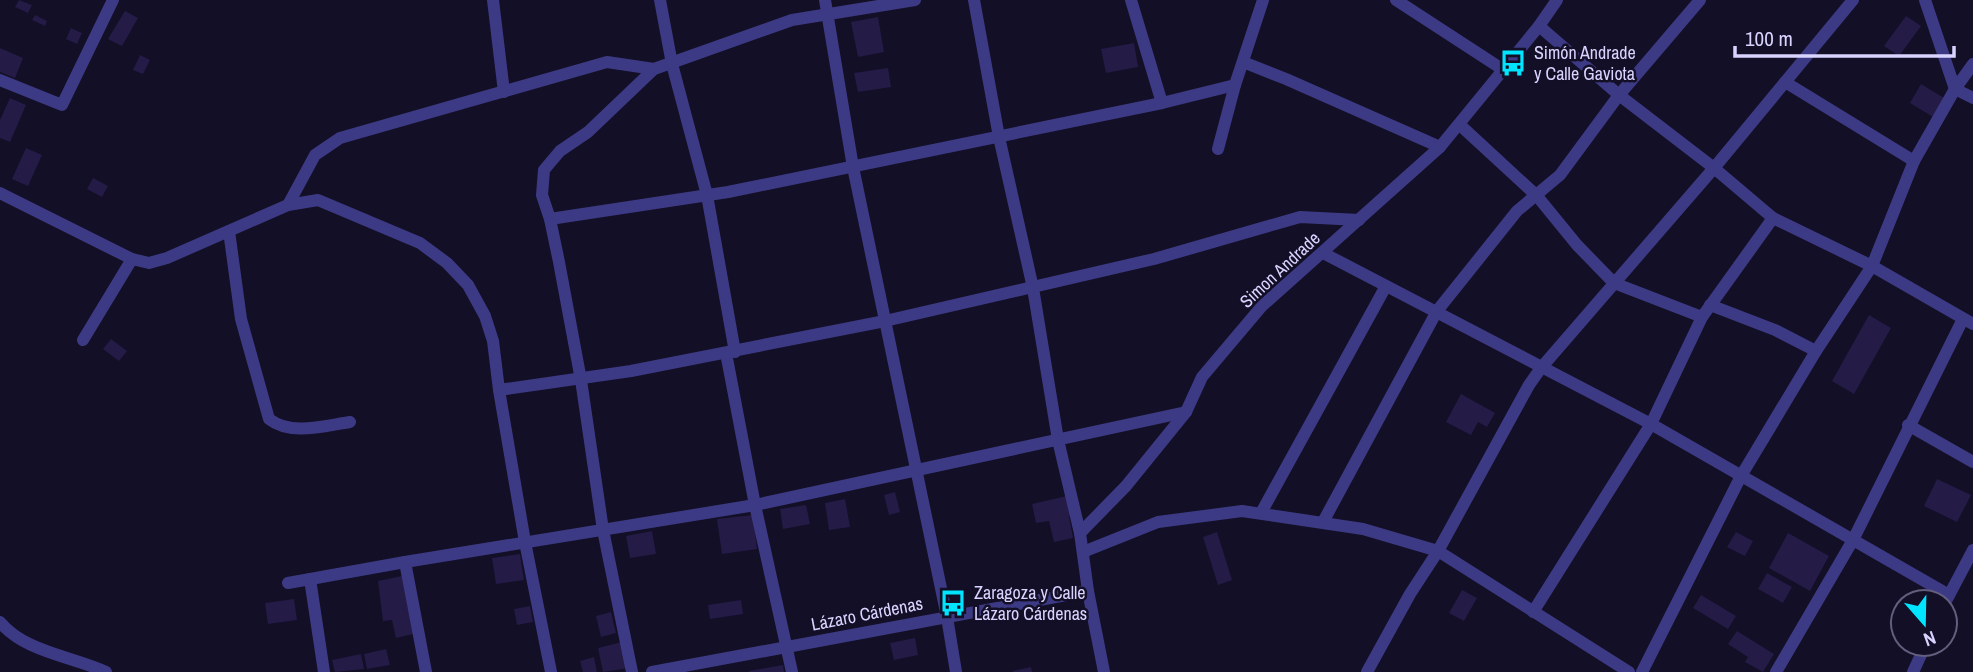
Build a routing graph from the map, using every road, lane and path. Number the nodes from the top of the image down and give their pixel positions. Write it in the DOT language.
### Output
graph roads {
  1 [pos="113,0"];
  2 [pos="493,0"];
  3 [pos="660,0"];
  4 [pos="825,0"];
  5 [pos="915,0"];
  6 [pos="974,0"];
  7 [pos="1131,0"];
  8 [pos="1263,0"];
  9 [pos="1395,0"];
  10 [pos="1557,0"];
  11 [pos="1700,0"];
  12 [pos="1853,0"];
  13 [pos="1925,0"];
  14 [pos="829,16"];
  15 [pos="1539,26"];
  16 [pos="1243,62"];
  17 [pos="672,64"];
  18 [pos="1973,64"];
  19 [pos="654,69"];
  20 [pos="1502,69"];
  21 [pos="0,80"];
  22 [pos="1785,82"];
  23 [pos="1235,85"];
  24 [pos="1955,89"];
  25 [pos="504,92"];
  26 [pos="1619,95"];
  27 [pos="1973,98"];
  28 [pos="1162,103"];
  29 [pos="1460,125"];
  30 [pos="999,137"];
  31 [pos="1440,147"];
  32 [pos="1218,149"];
  33 [pos="1914,161"];
  34 [pos="853,167"];
  35 [pos="1714,167"];
  36 [pos="0,193"];
  37 [pos="707,195"];
  38 [pos="1537,196"];
  39 [pos="288,205"];
  40 [pos="1773,218"];
  41 [pos="550,219"];
  42 [pos="1360,220"];
  43 [pos="229,231"];
  44 [pos="1323,253"];
  45 [pos="132,258"];
  46 [pos="1872,266"];
  47 [pos="1614,284"];
  48 [pos="1387,286"];
  49 [pos="1033,288"];
  50 [pos="1710,305"];
  51 [pos="1437,311"];
  52 [pos="1702,317"];
  53 [pos="885,321"];
  54 [pos="1968,322"];
  55 [pos="83,340"];
  56 [pos="1816,351"];
  57 [pos="731,352"];
  58 [pos="1541,368"];
  59 [pos="580,380"];
  60 [pos="499,390"];
  61 [pos="1186,412"];
  62 [pos="349,422"];
  63 [pos="1651,424"];
  64 [pos="1908,425"];
  65 [pos="1058,440"];
  66 [pos="1973,462"];
  67 [pos="917,470"];
  68 [pos="1741,476"];
  69 [pos="755,505"];
  70 [pos="1261,513"];
  71 [pos="1323,522"];
  72 [pos="603,530"];
  73 [pos="1080,533"];
  74 [pos="1853,540"];
  75 [pos="525,542"];
  76 [pos="1438,551"];
  77 [pos="1973,551"];
  78 [pos="1083,552"];
  79 [pos="405,562"];
  80 [pos="310,579"];
  81 [pos="288,583"];
  82 [pos="1929,588"];
  83 [pos="1953,588"];
  84 [pos="1088,591"];
  85 [pos="1532,612"];
  86 [pos="947,617"];
  87 [pos="0,622"];
  88 [pos="787,647"];
  89 [pos="106,672"];
  90 [pos="324,672"];
  91 [pos="426,672"];
  92 [pos="551,672"];
  93 [pos="632,672"];
  94 [pos="652,672"];
  95 [pos="792,672"];
  96 [pos="956,672"];
  97 [pos="1104,672"];
  98 [pos="1367,672"];
  99 [pos="1629,672"];
  100 [pos="1642,672"];
  101 [pos="1776,672"];
  1 -- 21 [label="street"];
  2 -- 25 [label="street"];
  3 -- 17 [label="street"];
  4 -- 14 [label="street"];
  5 -- 14 [label="street"];
  6 -- 30 [label="street"];
  7 -- 28 [label="street"];
  8 -- 16 [label="street"];
  9 -- 20 [label="street"];
  10 -- 15 [label="street, Simon Andrade"];
  11 -- 26 [label="street"];
  12 -- 22 [label="street"];
  13 -- 24 [label="street"];
  14 -- 17 [label="street"];
  14 -- 34 [label="street"];
  15 -- 20 [label="street, Simon Andrade"];
  15 -- 26 [label="street"];
  16 -- 23 [label="street"];
  16 -- 31 [label="street"];
  17 -- 19 [label="street"];
  17 -- 37 [label="street"];
  18 -- 24 [label="street"];
  19 -- 25 [label="street"];
  19 -- 41 [label="street"];
  20 -- 29 [label="street, Simon Andrade"];
  22 -- 33 [label="street"];
  22 -- 35 [label="street"];
  23 -- 28 [label="street"];
  23 -- 32 [label="street"];
  24 -- 27 [label="street"];
  24 -- 33 [label="street"];
  25 -- 39 [label="street"];
  26 -- 35 [label="street"];
  26 -- 38 [label="street"];
  28 -- 30 [label="street"];
  29 -- 31 [label="street, Simon Andrade"];
  29 -- 38 [label="street"];
  30 -- 34 [label="street"];
  30 -- 49 [label="street"];
  31 -- 42 [label="street, Simon Andrade"];
  33 -- 46 [label="street"];
  34 -- 37 [label="street"];
  34 -- 53 [label="street"];
  35 -- 40 [label="street"];
  35 -- 47 [label="street"];
  36 -- 45 [label="street"];
  37 -- 41 [label="street"];
  37 -- 57 [label="street"];
  38 -- 47 [label="street"];
  38 -- 51 [label="street"];
  39 -- 43 [label="street"];
  39 -- 60 [label="street"];
  40 -- 46 [label="street"];
  40 -- 50 [label="street"];
  41 -- 59 [label="street"];
  42 -- 44 [label="street, Simon Andrade"];
  42 -- 49 [label="street"];
  43 -- 45 [label="street"];
  43 -- 62 [label="street"];
  44 -- 48 [label="street"];
  44 -- 61 [label="street, Simon Andrade"];
  45 -- 55 [label="street"];
  46 -- 54 [label="street"];
  46 -- 56 [label="street"];
  47 -- 52 [label="street"];
  47 -- 58 [label="street"];
  48 -- 51 [label="street"];
  48 -- 70 [label="street"];
  49 -- 53 [label="street"];
  49 -- 65 [label="street"];
  50 -- 52 [label="street"];
  50 -- 56 [label="street"];
  51 -- 58 [label="street"];
  51 -- 71 [label="street"];
  52 -- 63 [label="street"];
  53 -- 57 [label="street"];
  53 -- 67 [label="street"];
  54 -- 64 [label="street"];
  56 -- 68 [label="street"];
  57 -- 59 [label="street"];
  57 -- 69 [label="street"];
  58 -- 63 [label="street"];
  58 -- 76 [label="street"];
  59 -- 60 [label="street"];
  59 -- 72 [label="street"];
  60 -- 75 [label="street"];
  61 -- 65 [label="street"];
  61 -- 73 [label="street, Simon Andrade"];
  63 -- 68 [label="street"];
  63 -- 85 [label="street"];
  64 -- 66 [label="street"];
  64 -- 74 [label="street"];
  65 -- 67 [label="street"];
  65 -- 73 [label="street"];
  67 -- 69 [label="street"];
  67 -- 86 [label="street"];
  68 -- 74 [label="street"];
  68 -- 100 [label="street"];
  69 -- 72 [label="street"];
  69 -- 88 [label="street"];
  70 -- 71 [label="street"];
  70 -- 78 [label="street"];
  71 -- 76 [label="street"];
  72 -- 75 [label="street"];
  72 -- 93 [label="street"];
  73 -- 78 [label="street"];
  74 -- 82 [label="street"];
  74 -- 101 [label="street"];
  75 -- 79 [label="street"];
  75 -- 92 [label="street"];
  76 -- 85 [label="street"];
  76 -- 98 [label="street"];
  77 -- 83 [label="street"];
  78 -- 84 [label="street"];
  79 -- 80 [label="street"];
  79 -- 91 [label="street"];
  80 -- 81 [label="street"];
  80 -- 90 [label="street"];
  84 -- 86 [label="street, Lázaro Cárdenas"];
  84 -- 97 [label="street"];
  85 -- 99 [label="street"];
  86 -- 88 [label="street, Lázaro Cárdenas"];
  86 -- 96 [label="street"];
  87 -- 89 [label="street"];
  88 -- 94 [label="street, Lázaro Cárdenas"];
  88 -- 95 [label="street"];
}
